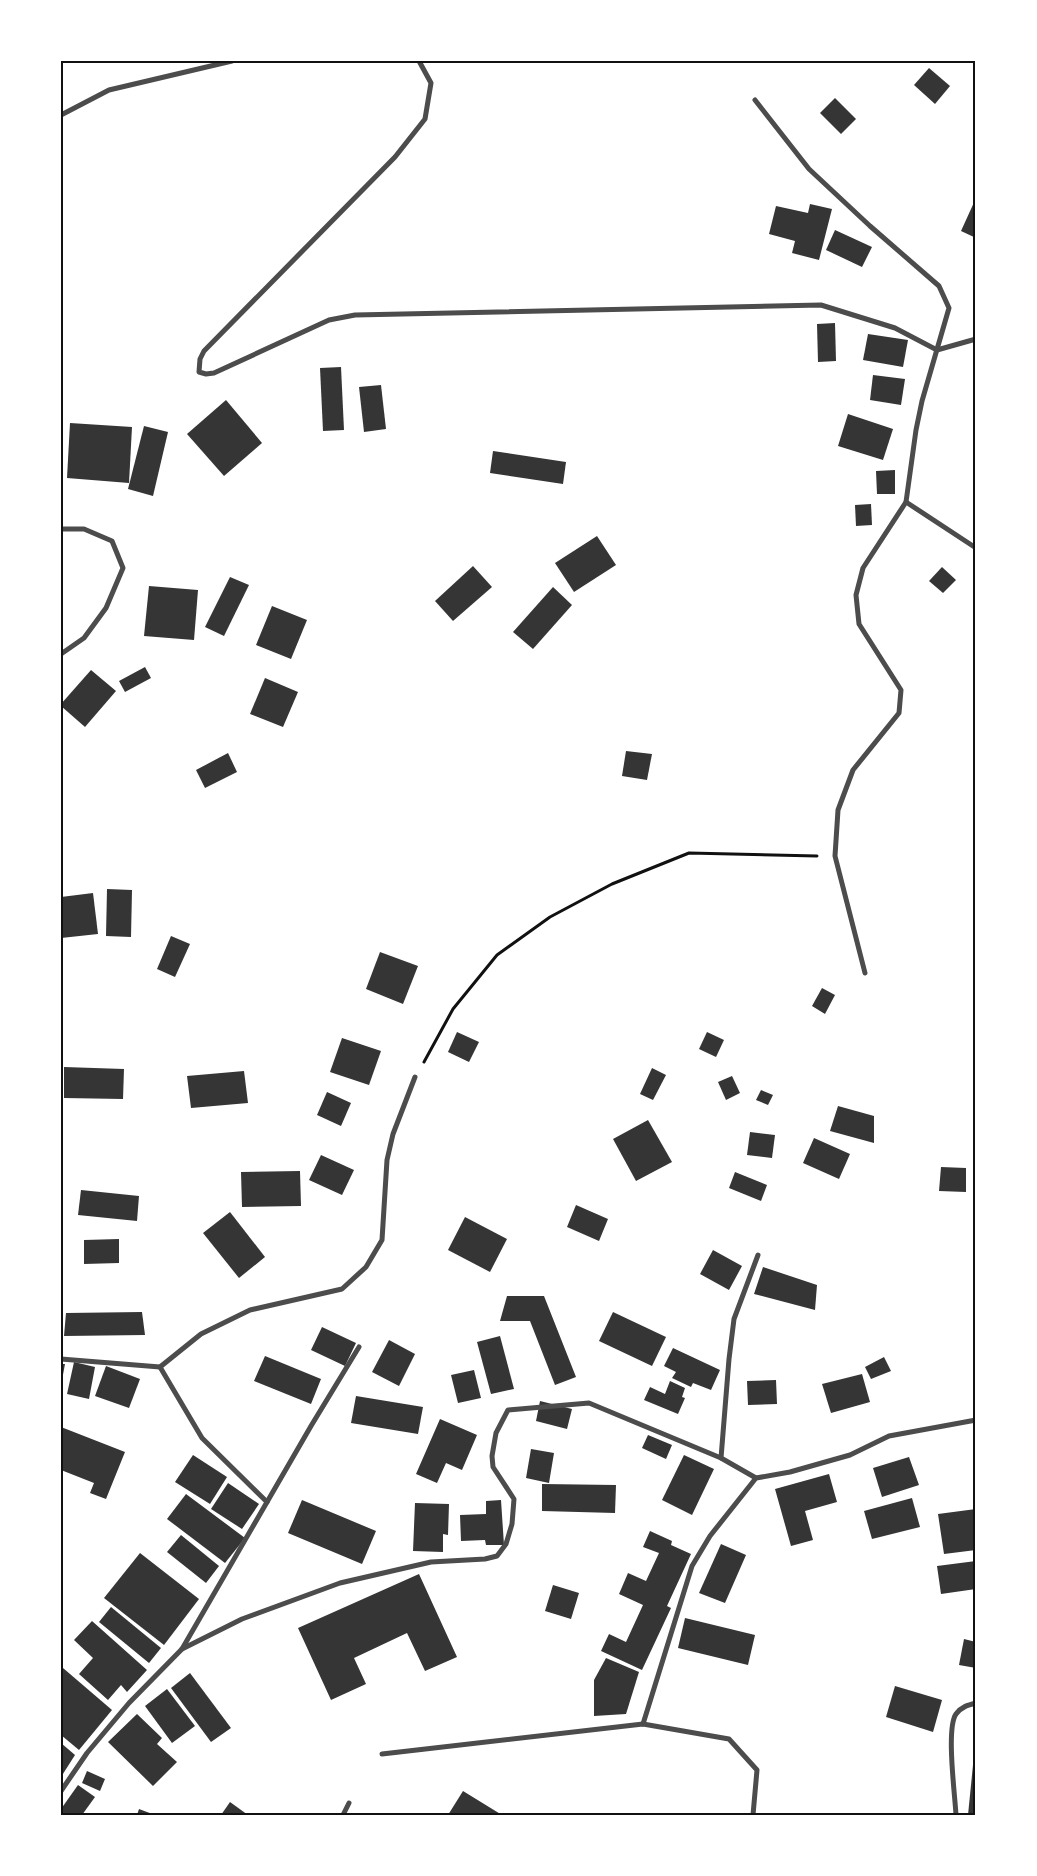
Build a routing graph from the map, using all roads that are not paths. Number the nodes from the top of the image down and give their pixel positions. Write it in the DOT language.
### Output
graph roads {
  1 [pos="232,61"];
  2 [pos="419,61"];
  3 [pos="755,100"];
  4 [pos="61,115"];
  5 [pos="976,339"];
  6 [pos="937,350"];
  7 [pos="906,502"];
  8 [pos="61,529"];
  9 [pos="976,548"];
  10 [pos="61,654"];
  11 [pos="865,973"];
  12 [pos="415,1077"];
  13 [pos="758,1255"];
  14 [pos="359,1347"];
  15 [pos="61,1359"];
  16 [pos="160,1367"];
  17 [pos="976,1420"];
  18 [pos="721,1458"];
  19 [pos="756,1478"];
  20 [pos="267,1502"];
  21 [pos="182,1649"];
  22 [pos="976,1703"];
  23 [pos="643,1724"];
  24 [pos="382,1754"];
  25 [pos="61,1791"];
  26 [pos="349,1803"];
  27 [pos="344,1815"];
  28 [pos="753,1815"];
  29 [pos="956,1815"];
  1 -- 4 [label="street"];
  2 -- 6 [label="street"];
  3 -- 6 [label="street"];
  5 -- 6 [label="street"];
  6 -- 7 [label="street"];
  7 -- 9 [label="street"];
  7 -- 11 [label="street"];
  8 -- 10 [label="street"];
  12 -- 16 [label="street"];
  13 -- 18 [label="street"];
  14 -- 20 [label="street"];
  15 -- 16 [label="street"];
  16 -- 20 [label="street"];
  17 -- 19 [label="street"];
  18 -- 19 [label="street"];
  18 -- 21 [label="street"];
  19 -- 23 [label="street"];
  20 -- 21 [label="street"];
  21 -- 25 [label="street"];
  22 -- 29 [label="street"];
  23 -- 24 [label="street"];
  23 -- 28 [label="street"];
  26 -- 27 [label="street"];
}
